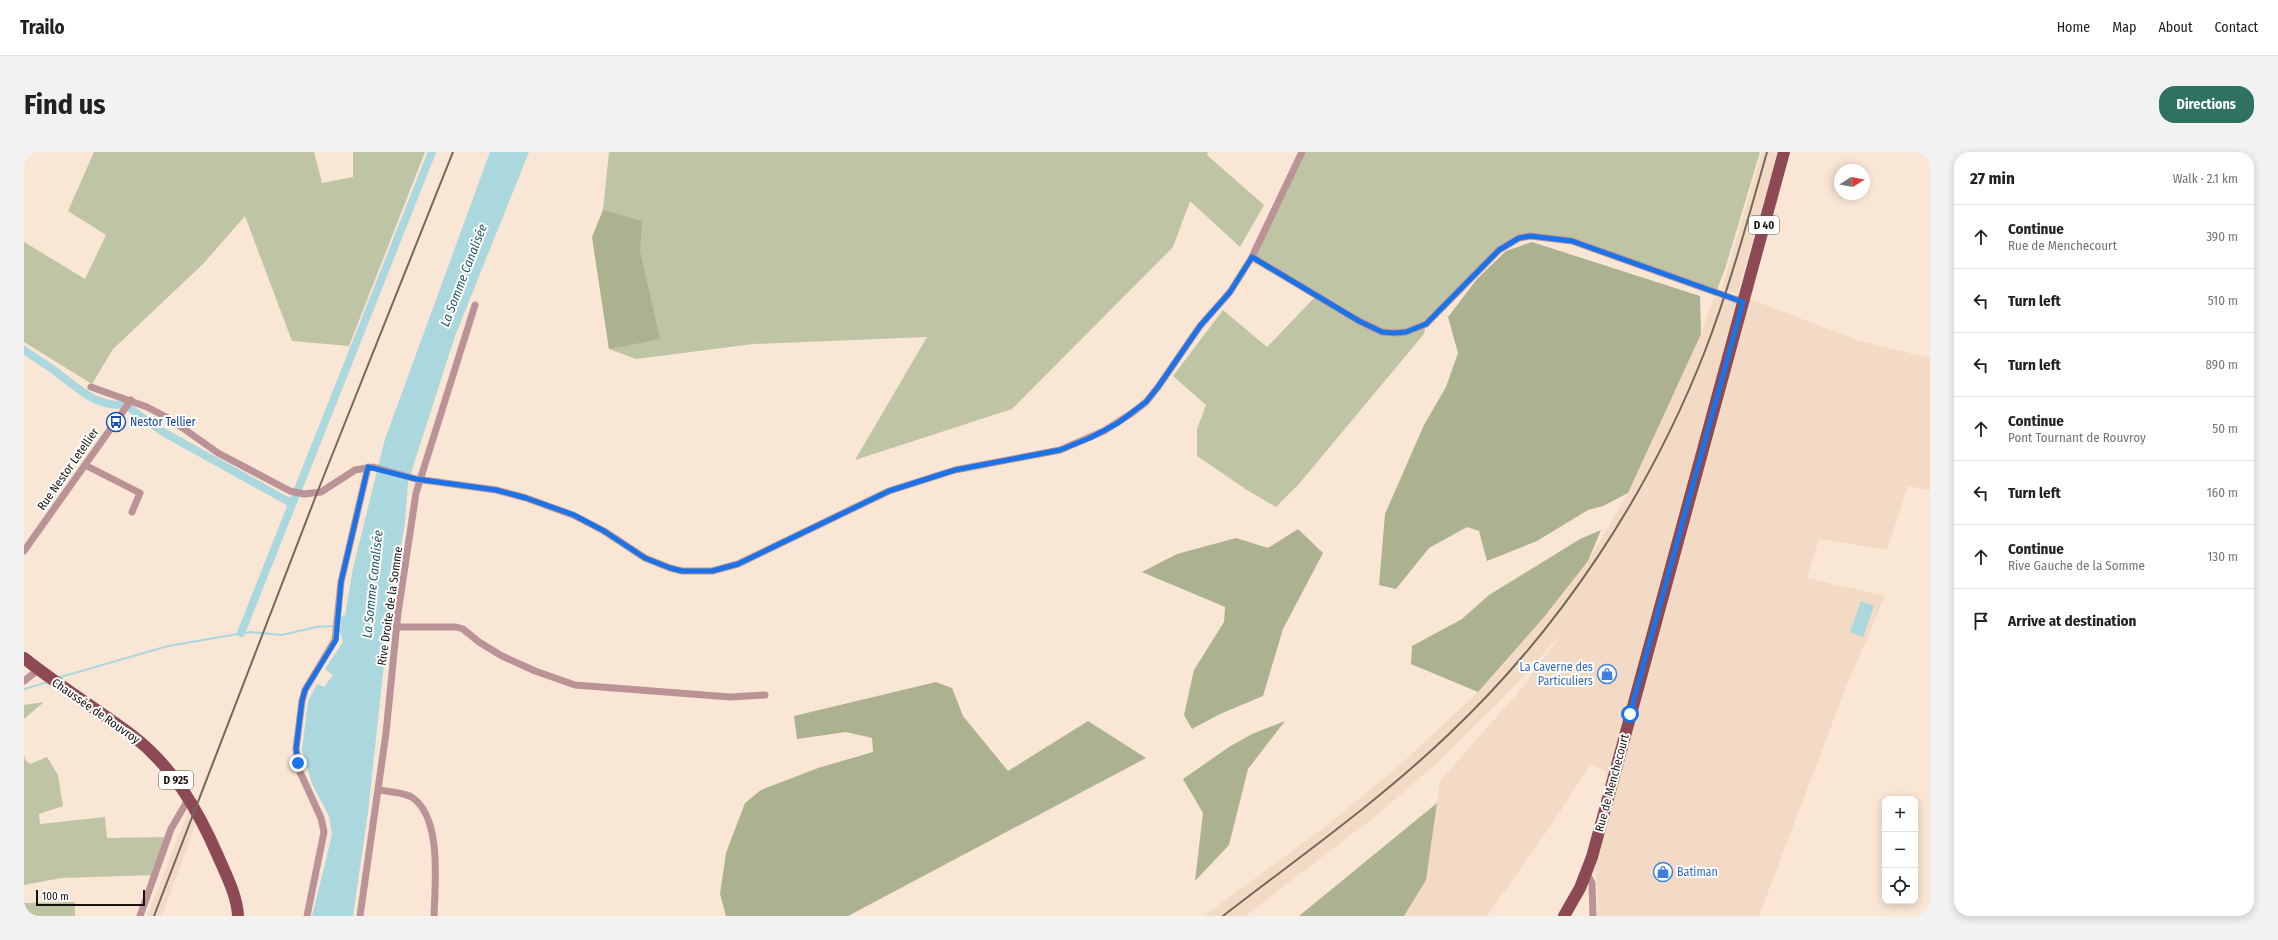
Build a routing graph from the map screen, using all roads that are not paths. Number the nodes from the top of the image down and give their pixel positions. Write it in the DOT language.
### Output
graph roads {
  1 [pos="1302,152"];
  2 [pos="1784,152"];
  3 [pos="1252,257"];
  4 [pos="1744,300"];
  5 [pos="475,305"];
  6 [pos="91,387"];
  7 [pos="131,400"];
  8 [pos="85,465"];
  9 [pos="370,467"];
  10 [pos="418,479"];
  11 [pos="132,512"];
  12 [pos="24,551"];
  13 [pos="396,628"];
  14 [pos="24,658"];
  15 [pos="43,673"];
  16 [pos="24,681"];
  17 [pos="765,695"];
  18 [pos="378,789"];
  19 [pos="189,798"];
  20 [pos="1587,874"];
  21 [pos="1581,887"];
  22 [pos="1592,899"];
  23 [pos="140,916"];
  24 [pos="238,916"];
  25 [pos="307,916"];
  26 [pos="360,916"];
  27 [pos="434,916"];
  28 [pos="1564,916"];
  29 [pos="1593,916"];
  1 -- 3 [label="street"];
  2 -- 4 [label="main road, D 40"];
  3 -- 4 [label="street"];
  3 -- 10 [label="street"];
  4 -- 20 [label="main road, Rue de Menchecourt / D 40"];
  5 -- 10 [label="street, Rive Droite de la Somme"];
  6 -- 7 [label="street"];
  7 -- 8 [label="street, Rue Nestor Letellier"];
  7 -- 9 [label="street"];
  8 -- 11 [label="street"];
  8 -- 12 [label="street, Rue Nestor Letellier"];
  9 -- 10 [label="street"];
  9 -- 25 [label="street"];
  10 -- 13 [label="street, Rive Droite de la Somme"];
  13 -- 17 [label="street"];
  13 -- 18 [label="street, Rive Droite de la Somme"];
  14 -- 15 [label="main road, Chaussée de Rouvroy / D 925"];
  15 -- 16 [label="street"];
  15 -- 19 [label="main road, Chaussée de Rouvroy / D 925"];
  18 -- 26 [label="street, Rive Droite de la Somme"];
  18 -- 27 [label="street"];
  19 -- 23 [label="street"];
  19 -- 24 [label="main road, Chaussée de Rouvroy / D 925"];
  20 -- 21 [label="main road, Rue de Menchecourt / D 40"];
  20 -- 22 [label="street"];
  21 -- 22 [label="street"];
  21 -- 28 [label="main road, Rue de Menchecourt / D 40"];
  22 -- 29 [label="street"];
}
